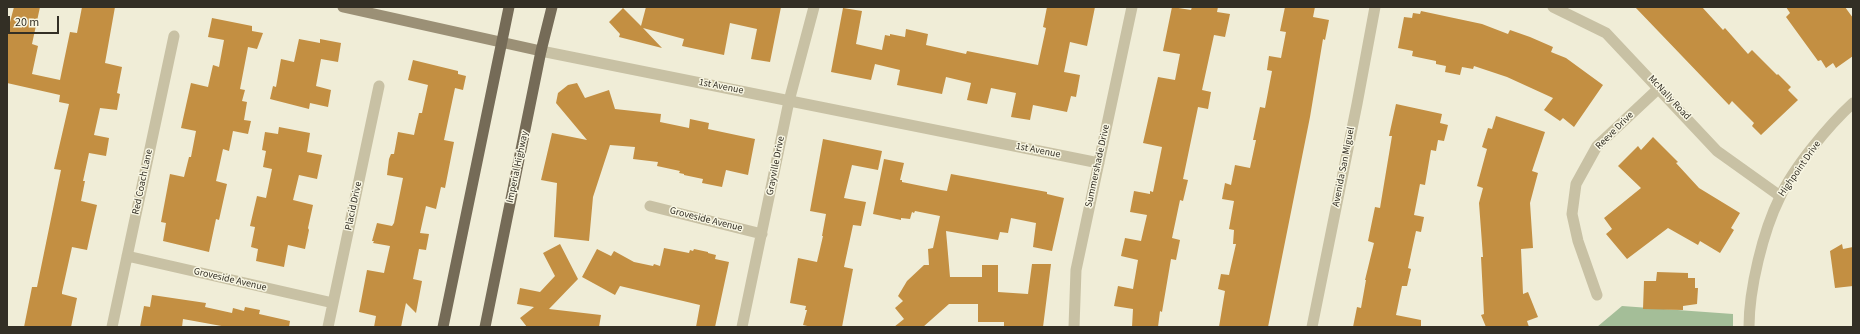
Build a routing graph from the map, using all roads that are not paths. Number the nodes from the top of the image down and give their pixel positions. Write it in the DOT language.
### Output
graph roads {
  1 [pos="343,7"];
  2 [pos="509,7"];
  3 [pos="552,7"];
  4 [pos="814,7"];
  5 [pos="1132,7"];
  6 [pos="1375,7"];
  7 [pos="1553,7"];
  8 [pos="174,36"];
  9 [pos="502,42"];
  10 [pos="542,51"];
  11 [pos="379,86"];
  12 [pos="1659,88"];
  13 [pos="789,101"];
  14 [pos="1853,103"];
  15 [pos="1099,163"];
  16 [pos="1780,196"];
  17 [pos="650,206"];
  18 [pos="762,234"];
  19 [pos="127,256"];
  20 [pos="1597,295"];
  21 [pos="333,303"];
  22 [pos="1749,321"];
  23 [pos="112,327"];
  24 [pos="328,327"];
  25 [pos="443,327"];
  26 [pos="485,327"];
  27 [pos="742,327"];
  28 [pos="1074,327"];
  29 [pos="1312,327"];
  1 -- 9 [label="main road, 1st Avenue"];
  2 -- 9 [label="main road"];
  3 -- 10 [label="main road, Imperial Highway"];
  4 -- 13 [label="street, Grayville Drive"];
  5 -- 15 [label="street, Summershade Drive"];
  6 -- 29 [label="street, Avenida San Miguel"];
  7 -- 12 [label="street, McNally Road"];
  8 -- 19 [label="street, Red Coach Lane"];
  9 -- 10 [label="main road, 1st Avenue"];
  9 -- 25 [label="main road"];
  10 -- 13 [label="street, 1st Avenue"];
  10 -- 26 [label="main road, Imperial Highway"];
  11 -- 21 [label="street, Placid Drive"];
  12 -- 16 [label="street, McNally Road"];
  12 -- 20 [label="street, Reeve Drive"];
  13 -- 15 [label="street, 1st Avenue"];
  13 -- 18 [label="street, Grayville Drive"];
  14 -- 16 [label="street, Highpoint Drive"];
  15 -- 28 [label="street, Summershade Drive"];
  16 -- 22 [label="street, Highpoint Drive"];
  17 -- 18 [label="street, Groveside Avenue"];
  18 -- 27 [label="street, Grayville Drive"];
  19 -- 21 [label="street, Groveside Avenue"];
  19 -- 23 [label="street, Red Coach Lane"];
  21 -- 24 [label="street, Placid Drive"];
}
